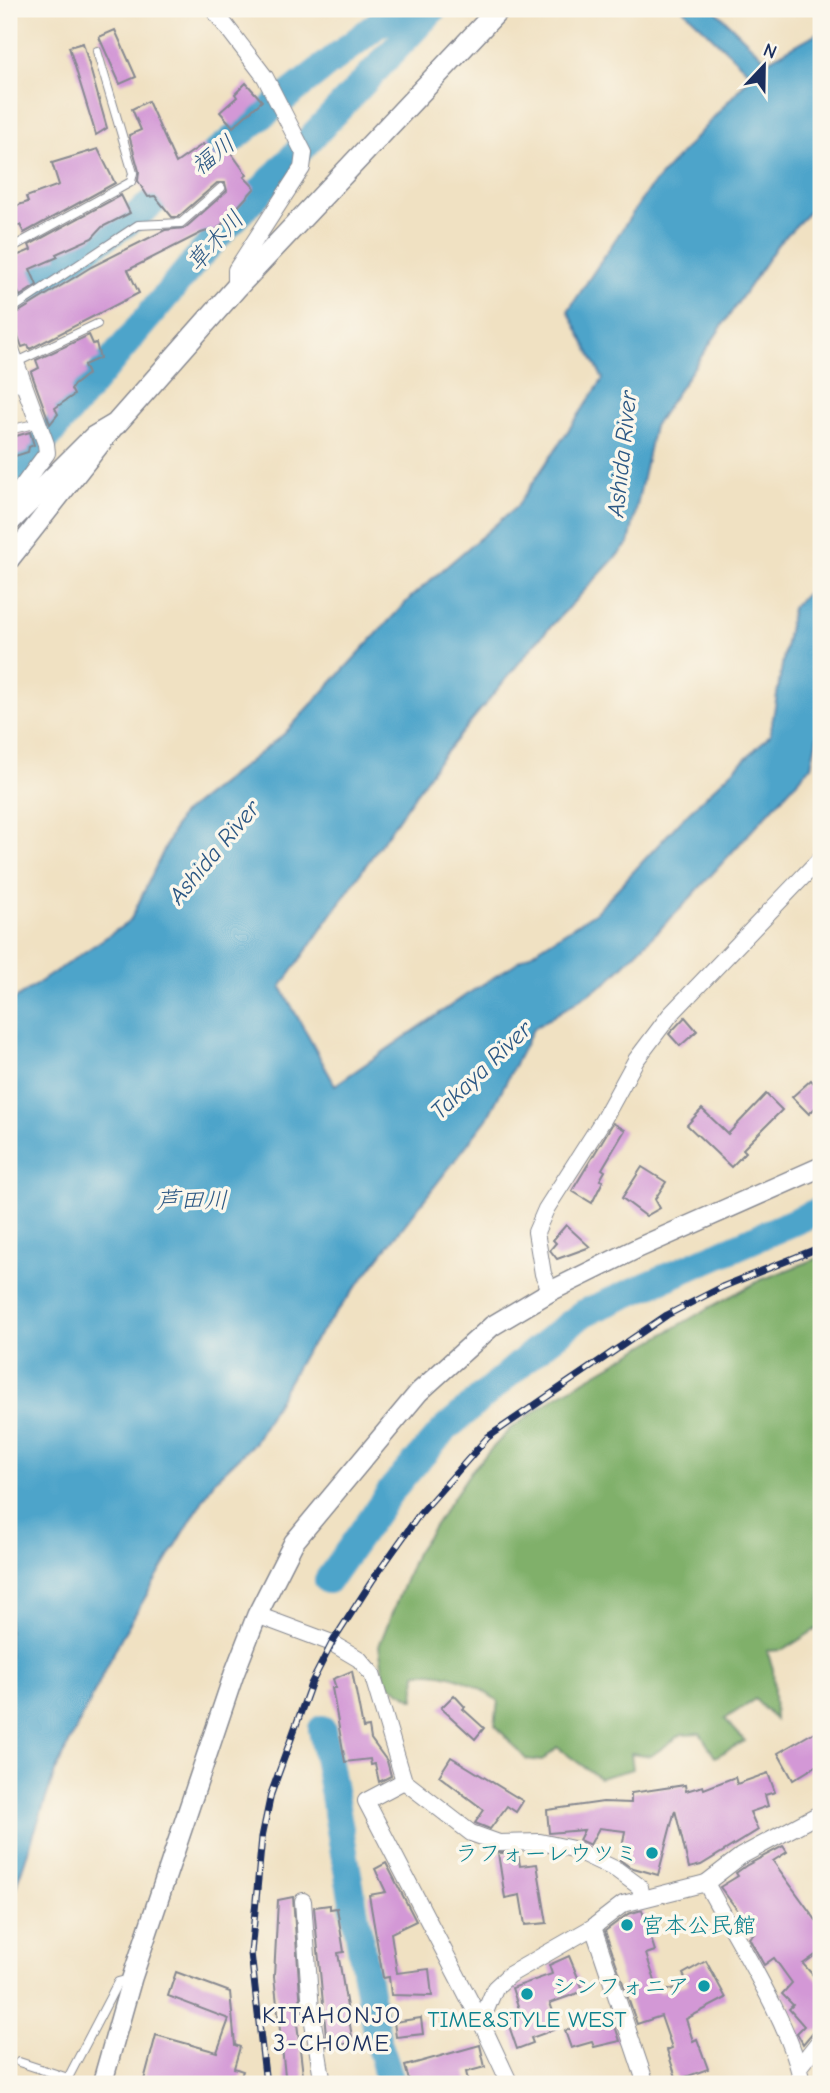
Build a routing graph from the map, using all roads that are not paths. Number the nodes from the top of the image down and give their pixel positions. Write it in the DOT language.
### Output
graph roads {
  1 [pos="213,9"];
  2 [pos="499,9"];
  3 [pos="97,51"];
  4 [pos="221,188"];
  5 [pos="9,249"];
  6 [pos="236,288"];
  7 [pos="9,311"];
  8 [pos="97,324"];
  9 [pos="9,344"];
  10 [pos="17,362"];
  11 [pos="17,386"];
  12 [pos="116,424"];
  13 [pos="9,430"];
  14 [pos="42,434"];
  15 [pos="9,504"];
  16 [pos="9,522"];
  17 [pos="9,561"];
  18 [pos="821,858"];
  19 [pos="821,1167"];
  20 [pos="551,1291"];
  21 [pos="257,1615"];
  22 [pos="404,1781"];
  23 [pos="821,1813"];
  24 [pos="706,1883"];
  25 [pos="642,1898"];
  26 [pos="303,1901"];
  27 [pos="593,1927"];
  28 [pos="132,1978"];
  29 [pos="481,2021"];
  30 [pos="821,2039"];
  31 [pos="19,2063"];
  32 [pos="799,2067"];
  33 [pos="102,2084"];
  34 [pos="323,2084"];
  35 [pos="510,2084"];
  36 [pos="646,2084"];
  37 [pos="802,2084"];
  1 -- 6 [label="street"];
  2 -- 6 [label="main road"];
  3 -- 5 [label="lane"];
  4 -- 7 [label="lane"];
  6 -- 12 [label="main road"];
  8 -- 10 [label="lane"];
  9 -- 10 [label="street"];
  10 -- 11 [label="street"];
  11 -- 14 [label="street"];
  12 -- 16 [label="main road"];
  12 -- 17 [label="street"];
  13 -- 14 [label="lane"];
  14 -- 15 [label="street"];
  18 -- 20 [label="street"];
  19 -- 20 [label="street"];
  20 -- 21 [label="street"];
  21 -- 22 [label="street"];
  21 -- 28 [label="street"];
  22 -- 25 [label="street"];
  22 -- 29 [label="street"];
  23 -- 24 [label="street"];
  24 -- 25 [label="street"];
  24 -- 32 [label="street"];
  25 -- 27 [label="street"];
  26 -- 34 [label="street"];
  27 -- 29 [label="street"];
  27 -- 36 [label="street"];
  28 -- 31 [label="lane"];
  28 -- 33 [label="street"];
  29 -- 35 [label="street"];
  30 -- 32 [label="street"];
  32 -- 37 [label="street"];
}
